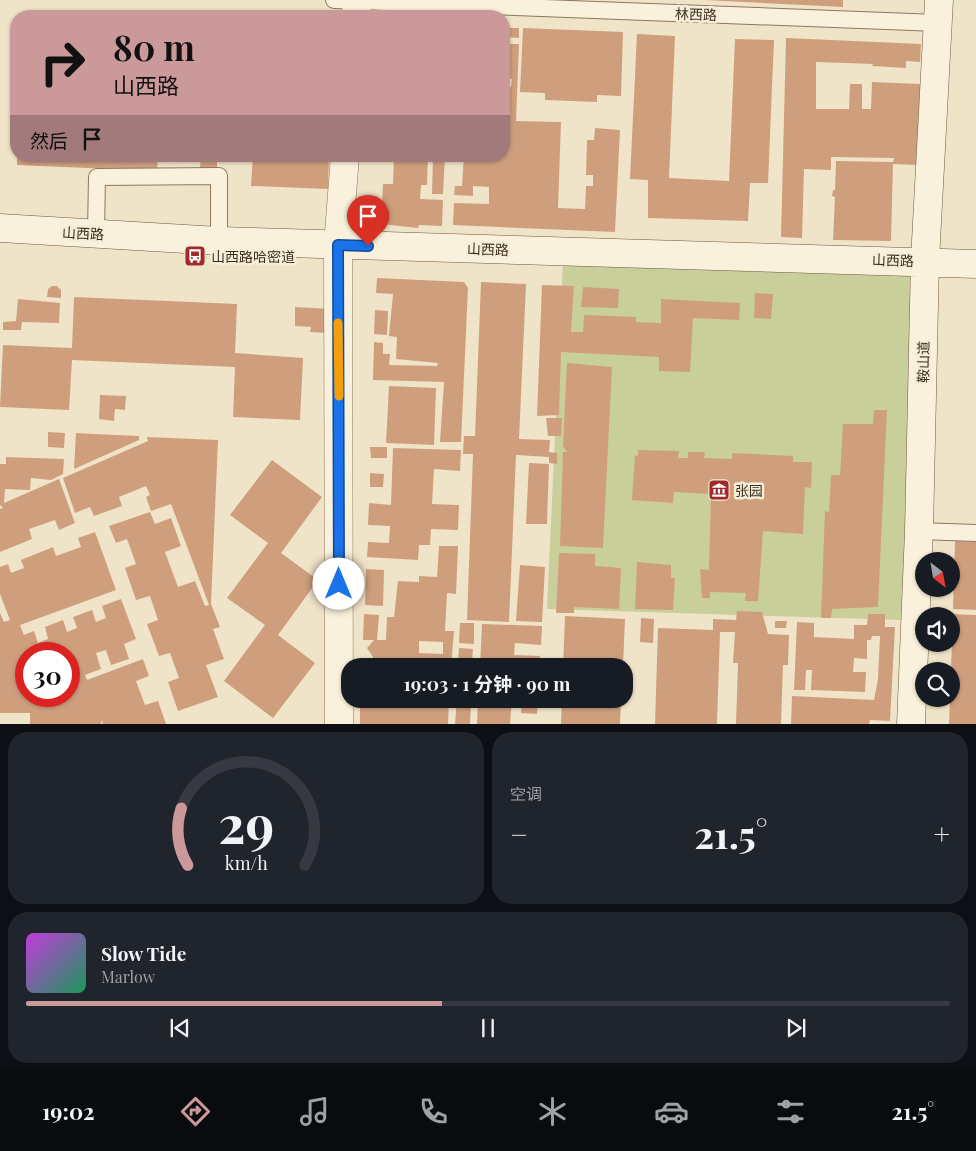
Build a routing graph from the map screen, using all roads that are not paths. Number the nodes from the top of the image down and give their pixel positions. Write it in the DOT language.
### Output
graph roads {
  1 [pos="334,0"];
  2 [pos="357,0"];
  3 [pos="939,12"];
  4 [pos="345,162"];
  5 [pos="0,228"];
  6 [pos="96,233"];
  7 [pos="219,241"];
  8 [pos="338,245"];
  9 [pos="925,260"];
  10 [pos="976,264"];
  11 [pos="919,531"];
  12 [pos="976,533"];
  13 [pos="339,724"];
  14 [pos="911,724"];
  1 -- 2 [label="lane, 林西路"];
  2 -- 3 [label="lane, 林西路"];
  3 -- 9 [label="street, 鞍山道"];
  4 -- 8 [label="street"];
  5 -- 6 [label="street, 山西路"];
  6 -- 7 [label="street, 山西路"];
  6 -- 7 [label="lane"];
  7 -- 8 [label="street, 山西路"];
  8 -- 9 [label="street, 山西路"];
  8 -- 13 [label="street"];
  9 -- 10 [label="street, 山西路"];
  9 -- 11 [label="street, 鞍山道"];
  11 -- 12 [label="lane"];
  11 -- 14 [label="street, 鞍山道"];
}
